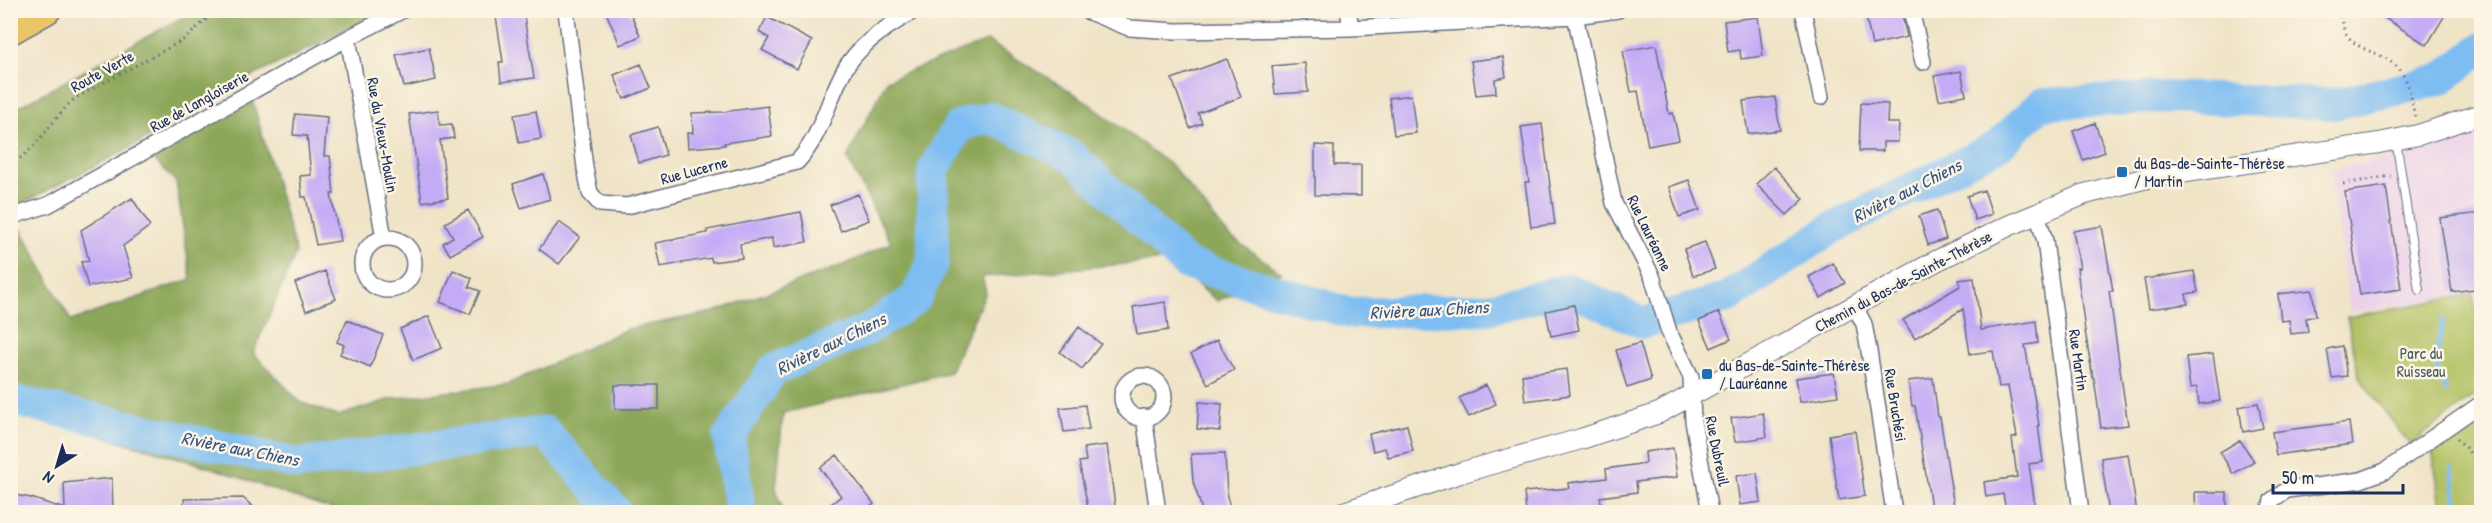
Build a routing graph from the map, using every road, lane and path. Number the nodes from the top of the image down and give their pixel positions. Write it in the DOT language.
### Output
graph roads {
  1 [pos="47,10"];
  2 [pos="216,10"];
  3 [pos="403,10"];
  4 [pos="566,10"];
  5 [pos="916,10"];
  6 [pos="1084,10"];
  7 [pos="1348,10"];
  8 [pos="1618,10"];
  9 [pos="1803,10"];
  10 [pos="1911,10"];
  11 [pos="2340,10"];
  12 [pos="1575,13"];
  13 [pos="1351,28"];
  14 [pos="10,31"];
  15 [pos="348,38"];
  16 [pos="1923,62"];
  17 [pos="1821,97"];
  18 [pos="2481,114"];
  19 [pos="2416,122"];
  20 [pos="2396,139"];
  21 [pos="10,165"];
  22 [pos="2389,169"];
  23 [pos="2343,184"];
  24 [pos="2037,213"];
  25 [pos="10,217"];
  26 [pos="384,238"];
  27 [pos="2419,290"];
  28 [pos="1854,305"];
  29 [pos="1691,396"];
  30 [pos="2481,403"];
  31 [pos="1144,417"];
  32 [pos="2454,434"];
  33 [pos="2481,467"];
  34 [pos="1366,509"];
  35 [pos="1158,513"];
  36 [pos="1344,513"];
  37 [pos="1710,513"];
  38 [pos="1894,513"];
  39 [pos="2081,513"];
  40 [pos="2269,513"];
  1 -- 14 [label="highway"];
  2 -- 21 [label="path, Route Verte"];
  3 -- 15 [label="street, Rue de Langloiserie"];
  4 -- 5 [label="street, Rue Lucerne"];
  6 -- 13 [label="street"];
  7 -- 13 [label="street"];
  8 -- 12 [label="street"];
  9 -- 17 [label="street"];
  10 -- 16 [label="street"];
  11 -- 19 [label="path"];
  12 -- 13 [label="street"];
  12 -- 29 [label="street, Rue Lauréanne"];
  15 -- 25 [label="street, Rue de Langloiserie"];
  15 -- 26 [label="street, Rue du Vieux-Moulin"];
  18 -- 20 [label="street, Chemin du Bas-de-Sainte-Thérèse"];
  20 -- 24 [label="street, Chemin du Bas-de-Sainte-Thérèse"];
  20 -- 27 [label="lane"];
  22 -- 23 [label="path"];
  24 -- 28 [label="street, Chemin du Bas-de-Sainte-Thérèse"];
  24 -- 39 [label="street, Rue Martin"];
  28 -- 29 [label="street, Chemin du Bas-de-Sainte-Thérèse"];
  28 -- 38 [label="street, Rue Bruchési"];
  29 -- 34 [label="street, Chemin du Bas-de-Sainte-Thérèse"];
  29 -- 37 [label="street, Rue Dubreuil"];
  30 -- 40 [label="street"];
  31 -- 35 [label="street"];
  32 -- 33 [label="path"];
  34 -- 36 [label="street, Chemin du Bas-de-Sainte-Thérèse"];
}
